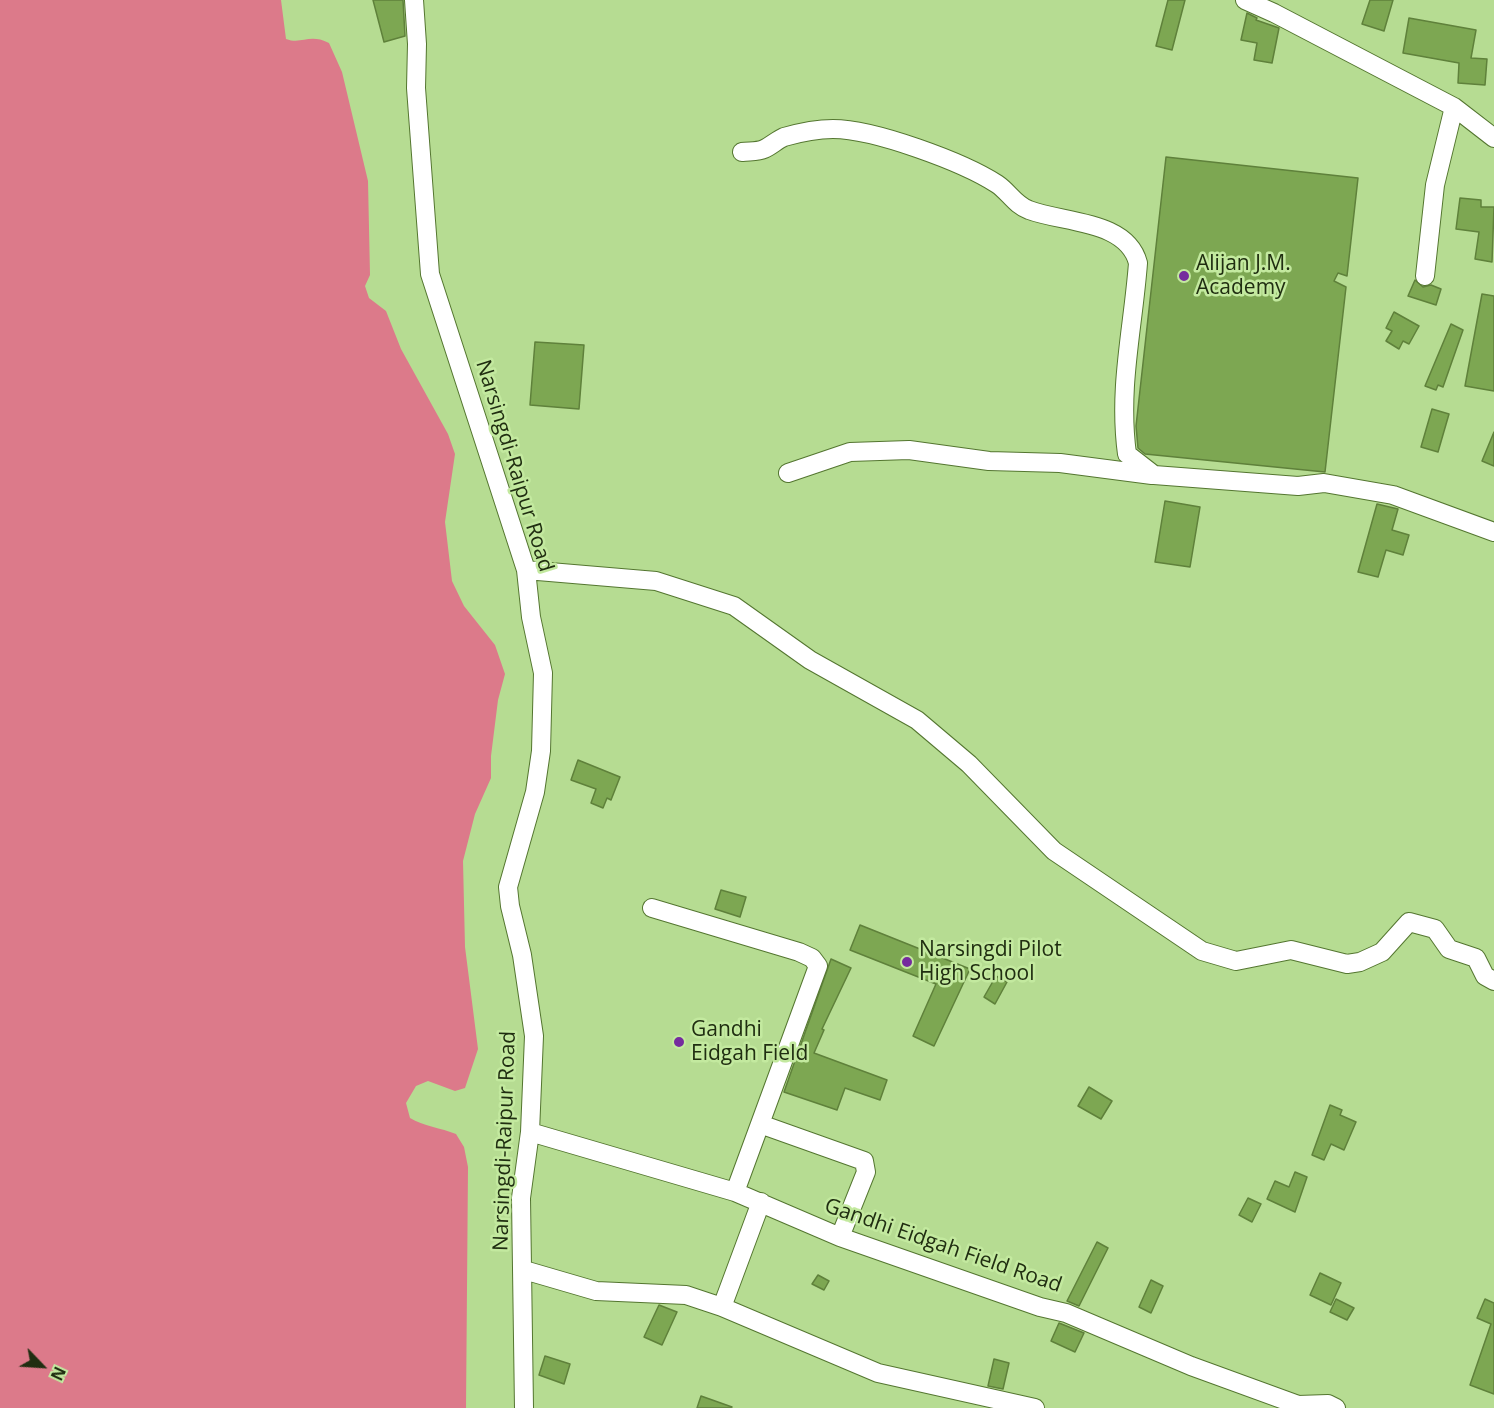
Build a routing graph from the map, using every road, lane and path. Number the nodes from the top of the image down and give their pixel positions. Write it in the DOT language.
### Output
graph roads {
  1 [pos="414,0"];
  2 [pos="1245,0"];
  3 [pos="1454,107"];
  4 [pos="1494,138"];
  5 [pos="742,152"];
  6 [pos="1425,276"];
  7 [pos="788,473"];
  8 [pos="1154,476"];
  9 [pos="1494,532"];
  10 [pos="526,570"];
  11 [pos="652,908"];
  12 [pos="1494,981"];
  13 [pos="760,1124"];
  14 [pos="530,1132"];
  15 [pos="735,1192"];
  16 [pos="761,1202"];
  17 [pos="840,1237"];
  18 [pos="524,1270"];
  19 [pos="722,1308"];
  20 [pos="525,1408"];
  21 [pos="1035,1408"];
  22 [pos="1336,1408"];
  1 -- 10 [label="street, Narsingdi-Raipur Road"];
  2 -- 3 [label="street"];
  3 -- 4 [label="street"];
  3 -- 6 [label="street"];
  5 -- 8 [label="street"];
  7 -- 8 [label="street"];
  8 -- 9 [label="street"];
  10 -- 12 [label="street"];
  10 -- 14 [label="street, Narsingdi-Raipur Road"];
  11 -- 13 [label="street"];
  13 -- 15 [label="street"];
  13 -- 17 [label="street"];
  14 -- 15 [label="street, Gandhi Eidgah Field Road"];
  14 -- 18 [label="street, Narsingdi-Raipur Road"];
  15 -- 16 [label="street, Gandhi Eidgah Field Road"];
  16 -- 17 [label="street, Gandhi Eidgah Field Road"];
  16 -- 19 [label="street"];
  17 -- 22 [label="street, Gandhi Eidgah Field Road"];
  18 -- 19 [label="street"];
  18 -- 20 [label="street, Narsingdi-Raipur Road"];
  19 -- 21 [label="street"];
}
